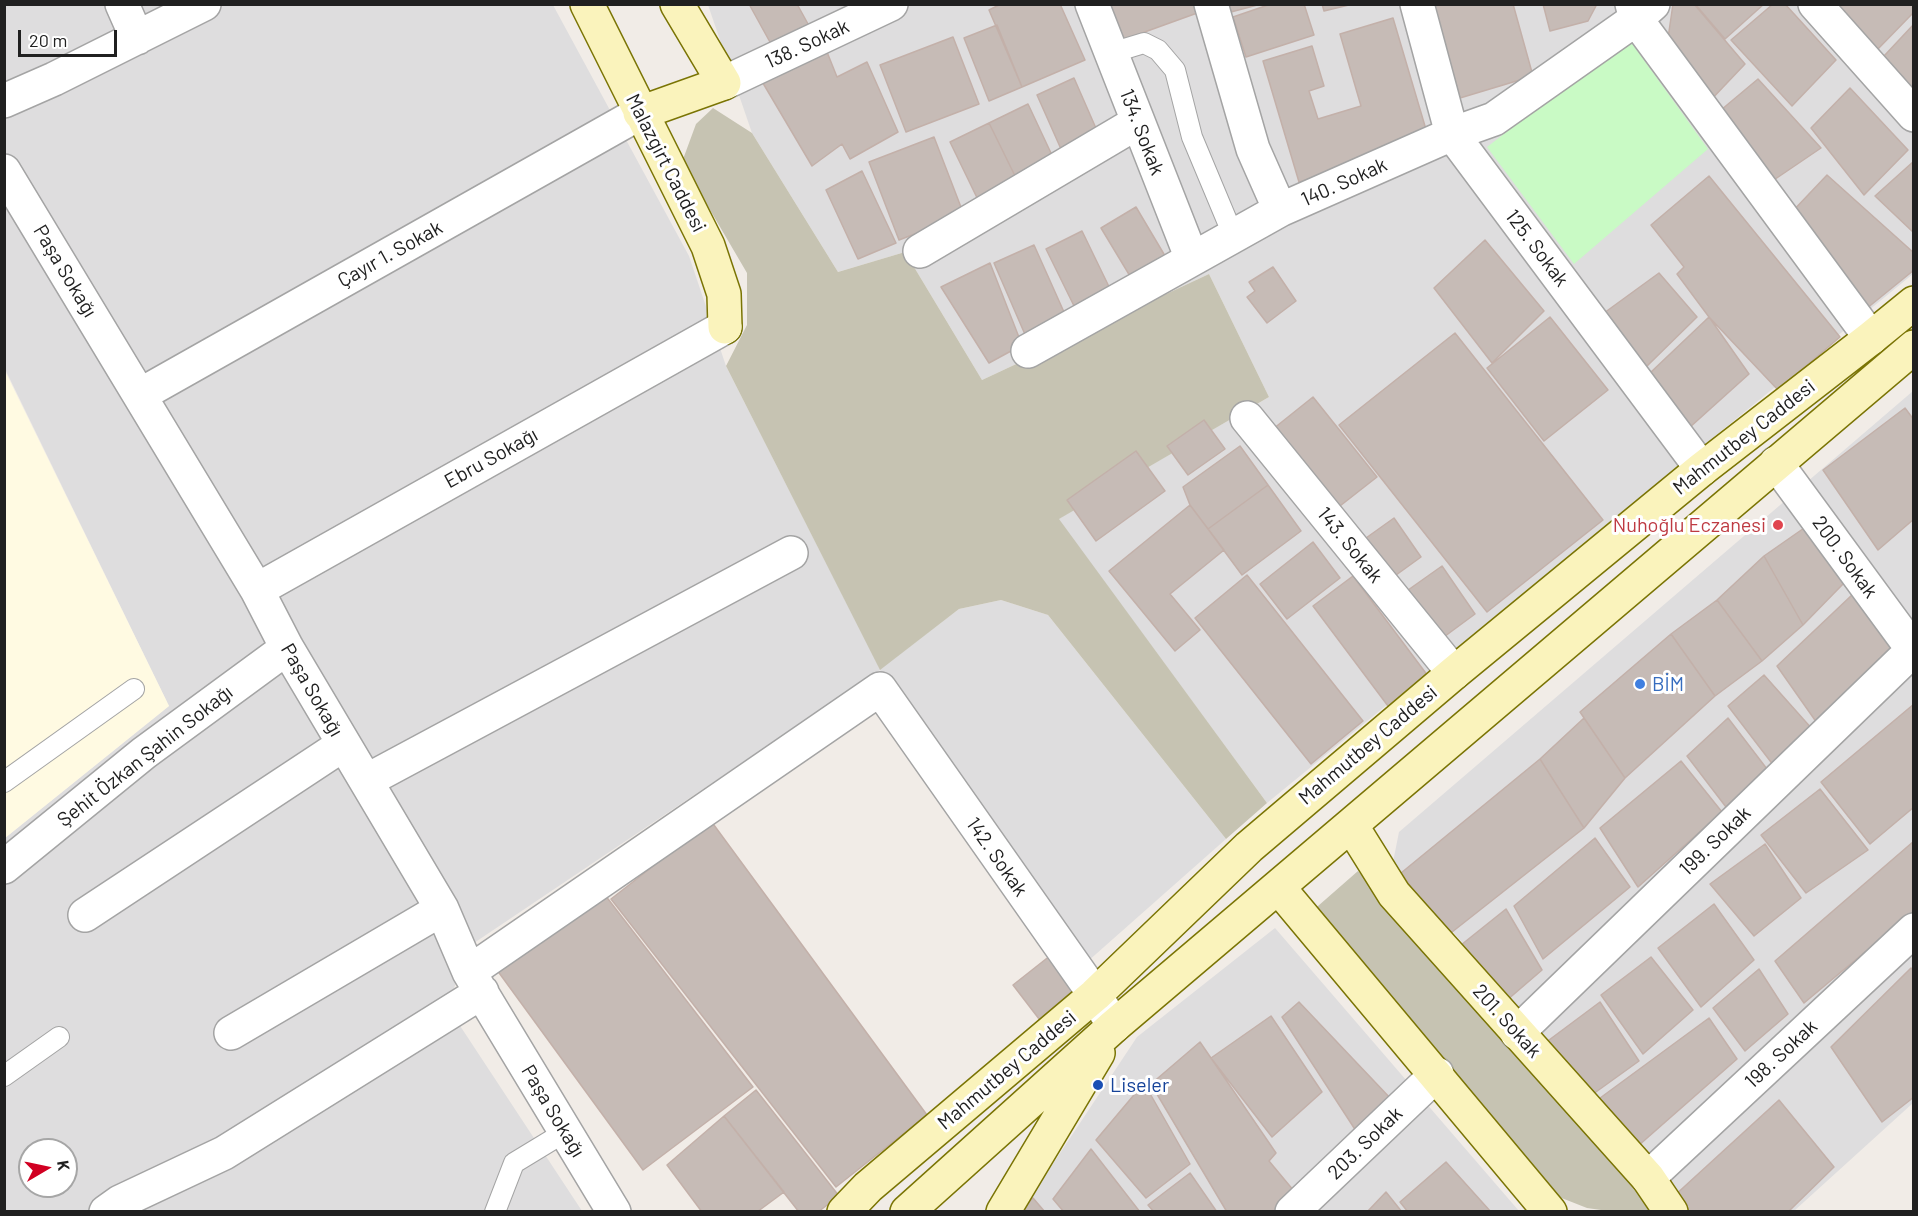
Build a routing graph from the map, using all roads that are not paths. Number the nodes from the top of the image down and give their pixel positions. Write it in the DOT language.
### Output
graph roads {
  1 [pos="122,4"];
  2 [pos="204,4"];
  3 [pos="587,4"];
  4 [pos="677,4"];
  5 [pos="891,4"];
  6 [pos="1092,4"];
  7 [pos="1211,4"];
  8 [pos="1417,4"];
  9 [pos="1815,4"];
  10 [pos="1640,9"];
  11 [pos="137,38"];
  12 [pos="1111,53"];
  13 [pos="724,82"];
  14 [pos="4,101"];
  15 [pos="640,113"];
  16 [pos="1914,114"];
  17 [pos="1138,123"];
  18 [pos="1452,134"];
  19 [pos="4,171"];
  20 [pos="1280,210"];
  21 [pos="1233,235"];
  22 [pos="920,251"];
  23 [pos="1192,260"];
  24 [pos="1914,303"];
  25 [pos="725,327"];
  26 [pos="1872,338"];
  27 [pos="1914,347"];
  28 [pos="1028,351"];
  29 [pos="140,396"];
  30 [pos="1247,418"];
  31 [pos="1776,463"];
  32 [pos="1702,470"];
  33 [pos="1728,503"];
  34 [pos="791,553"];
  35 [pos="257,590"];
  36 [pos="287,648"];
  37 [pos="1913,650"];
  38 [pos="1454,673"];
  39 [pos="134,689"];
  40 [pos="1487,709"];
  41 [pos="344,744"];
  42 [pos="366,781"];
  43 [pos="4,782"];
  44 [pos="1352,825"];
  45 [pos="4,867"];
  46 [pos="1278,887"];
  47 [pos="442,909"];
  48 [pos="85,915"];
  49 [pos="1914,930"];
  50 [pos="476,982"];
  51 [pos="1095,995"];
  52 [pos="1114,1026"];
  53 [pos="231,1033"];
  54 [pos="1517,1033"];
  55 [pos="59,1037"];
  56 [pos="1437,1074"];
  57 [pos="4,1076"];
  58 [pos="565,1132"];
  59 [pos="1648,1178"];
  60 [pos="117,1208"];
  61 [pos="495,1212"];
  62 [pos="614,1212"];
  63 [pos="843,1212"];
  64 [pos="907,1212"];
  65 [pos="1003,1212"];
  66 [pos="1292,1212"];
  67 [pos="1550,1212"];
  68 [pos="1671,1212"];
  1 -- 11 [label="street"];
  2 -- 11 [label="street"];
  3 -- 15 [label="main road, Malazgirt Caddesi"];
  4 -- 13 [label="main road"];
  5 -- 13 [label="street, 138. Sokak"];
  6 -- 12 [label="street, 134. Sokak"];
  7 -- 20 [label="street"];
  8 -- 18 [label="street, 125. Sokak"];
  9 -- 16 [label="street"];
  10 -- 18 [label="street, 140. Sokak"];
  10 -- 26 [label="street"];
  11 -- 14 [label="street"];
  12 -- 17 [label="street, 134. Sokak"];
  12 -- 21 [label="lane"];
  13 -- 15 [label="main road"];
  15 -- 25 [label="main road, Malazgirt Caddesi"];
  15 -- 29 [label="street, Çayır 1. Sokak"];
  17 -- 22 [label="street"];
  17 -- 23 [label="street, 134. Sokak"];
  18 -- 20 [label="street, 140. Sokak"];
  18 -- 32 [label="street, 125. Sokak"];
  19 -- 29 [label="street, Paşa Sokağı"];
  20 -- 21 [label="street, 140. Sokak"];
  21 -- 23 [label="street, 140. Sokak"];
  23 -- 28 [label="street, 140. Sokak"];
  24 -- 26 [label="main road, Mahmutbey Caddesi"];
  25 -- 35 [label="street, Ebru Sokağı"];
  26 -- 32 [label="main road, Mahmutbey Caddesi"];
  27 -- 31 [label="main road, Mahmutbey Caddesi"];
  29 -- 35 [label="street, Paşa Sokağı"];
  30 -- 38 [label="street, 143. Sokak"];
  31 -- 33 [label="main road, Mahmutbey Caddesi"];
  31 -- 37 [label="street, 200. Sokak"];
  32 -- 33 [label="main road"];
  32 -- 38 [label="main road, Mahmutbey Caddesi"];
  33 -- 40 [label="main road, Mahmutbey Caddesi"];
  34 -- 42 [label="street"];
  35 -- 36 [label="street, Paşa Sokağı"];
  36 -- 41 [label="street, Paşa Sokağı"];
  36 -- 45 [label="street, Şehit Özkan Şahin Sokağı"];
  37 -- 54 [label="street, 199. Sokak"];
  38 -- 40 [label="main road"];
  38 -- 51 [label="main road, Mahmutbey Caddesi"];
  39 -- 43 [label="lane"];
  40 -- 44 [label="main road, Mahmutbey Caddesi"];
  41 -- 42 [label="street, Paşa Sokağı"];
  41 -- 48 [label="street"];
  42 -- 47 [label="street, Paşa Sokağı"];
  44 -- 46 [label="main road, Mahmutbey Caddesi"];
  44 -- 54 [label="main road, 201. Sokak"];
  46 -- 52 [label="main road, Mahmutbey Caddesi"];
  46 -- 56 [label="main road"];
  47 -- 50 [label="street, Paşa Sokağı"];
  47 -- 53 [label="street"];
  49 -- 59 [label="street, 198. Sokak"];
  50 -- 51 [label="street, 142. Sokak"];
  50 -- 58 [label="street, Paşa Sokağı"];
  50 -- 60 [label="street"];
  51 -- 52 [label="street, 142. Sokak"];
  51 -- 63 [label="main road, Mahmutbey Caddesi"];
  52 -- 64 [label="main road, Mahmutbey Caddesi"];
  52 -- 65 [label="main road"];
  54 -- 59 [label="main road, 201. Sokak"];
  55 -- 57 [label="lane"];
  56 -- 66 [label="street, 203. Sokak"];
  56 -- 67 [label="main road"];
  58 -- 61 [label="lane"];
  58 -- 62 [label="street, Paşa Sokağı"];
  59 -- 68 [label="main road, 201. Sokak"];
}
